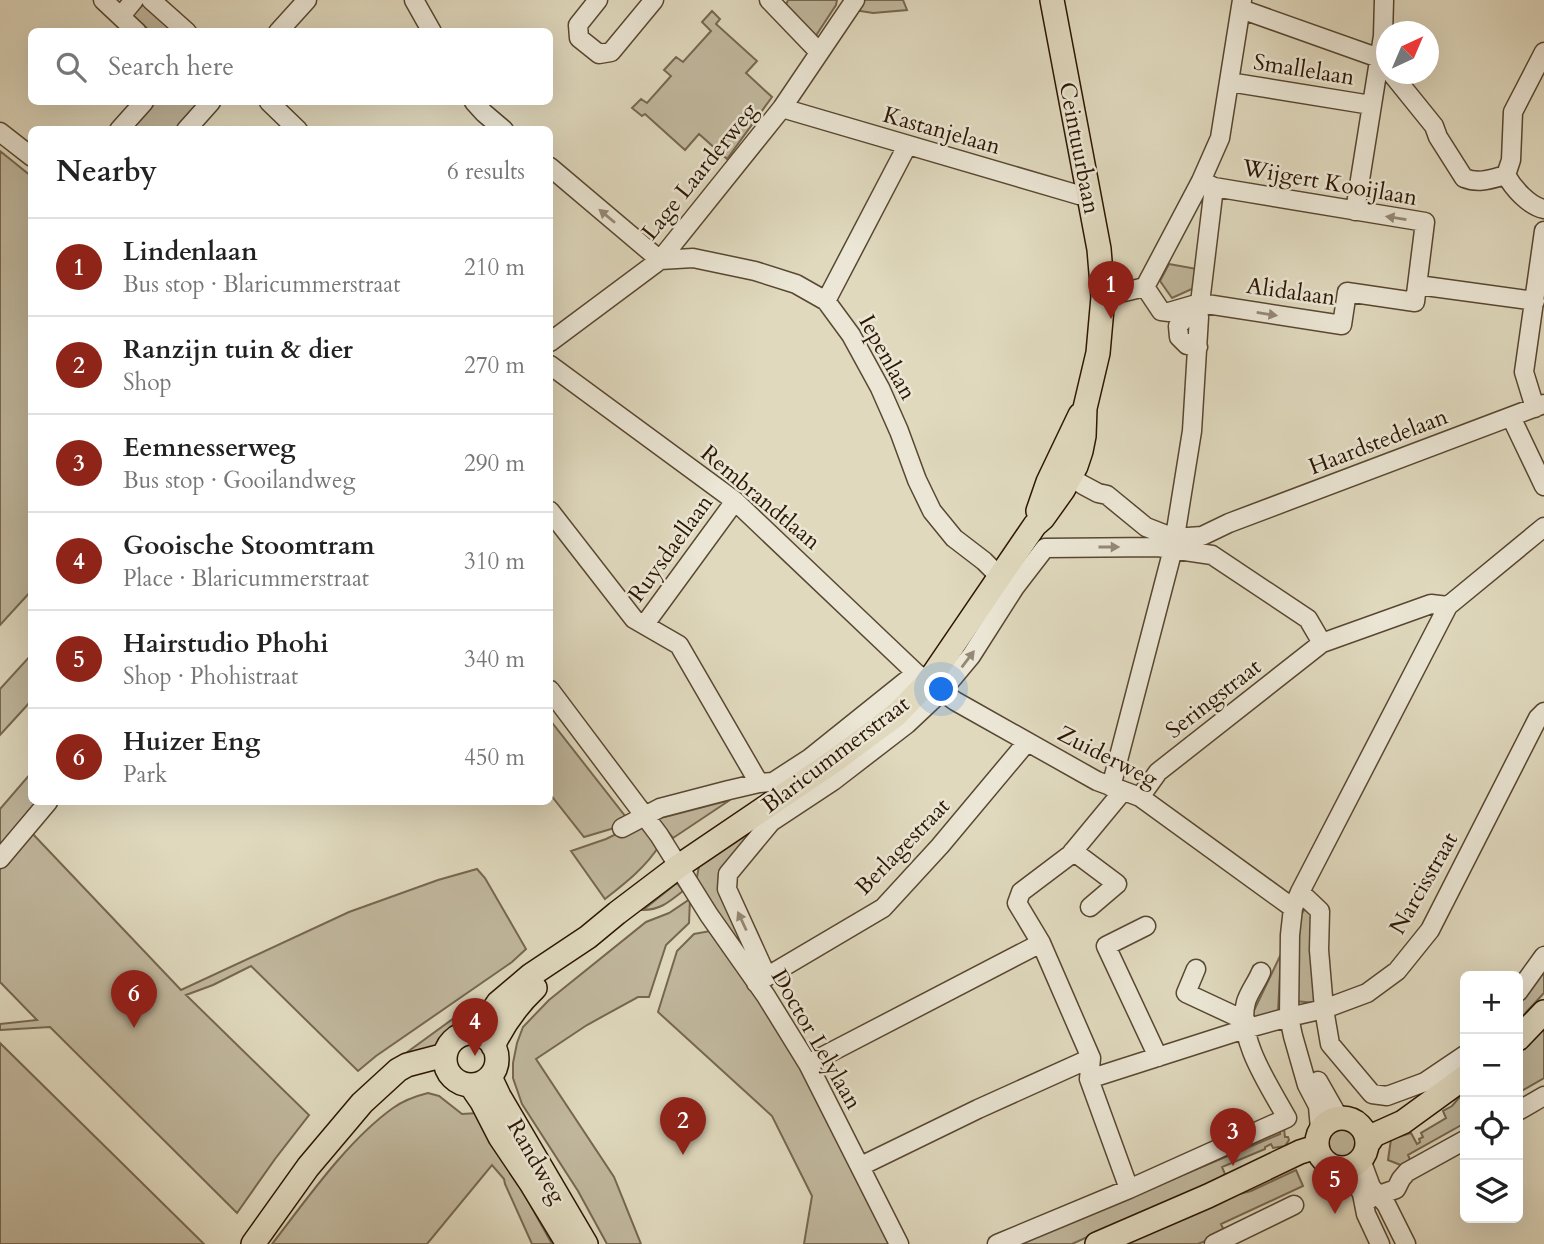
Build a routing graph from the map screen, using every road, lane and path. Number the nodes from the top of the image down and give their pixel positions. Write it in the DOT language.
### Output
graph roads {
  1 [pos="103,0"];
  2 [pos="134,0"];
  3 [pos="151,0"];
  4 [pos="307,0"];
  5 [pos="414,0"];
  6 [pos="598,0"];
  7 [pos="654,0"];
  8 [pos="769,0"];
  9 [pos="855,0"];
  10 [pos="1052,0"];
  11 [pos="1384,0"];
  12 [pos="1242,4"];
  13 [pos="121,16"];
  14 [pos="1383,21"];
  15 [pos="134,28"];
  16 [pos="182,28"];
  17 [pos="282,28"];
  18 [pos="430,28"];
  19 [pos="819,52"];
  20 [pos="1544,52"];
  21 [pos="1376,64"];
  22 [pos="1230,82"];
  23 [pos="1376,84"];
  24 [pos="1400,84"];
  25 [pos="141,105"];
  26 [pos="208,105"];
  27 [pos="271,105"];
  28 [pos="477,105"];
  29 [pos="1371,105"];
  30 [pos="782,108"];
  31 [pos="123,126"];
  32 [pos="190,126"];
  33 [pos="294,126"];
  34 [pos="499,126"];
  35 [pos="0,132"];
  36 [pos="907,146"];
  37 [pos="28,155"];
  38 [pos="553,170"];
  39 [pos="1506,175"];
  40 [pos="1208,184"];
  41 [pos="1089,196"];
  42 [pos="1544,209"];
  43 [pos="1354,212"];
  44 [pos="1544,231"];
  45 [pos="660,260"];
  46 [pos="1418,285"];
  47 [pos="1145,287"];
  48 [pos="1102,297"];
  49 [pos="826,301"];
  50 [pos="1535,301"];
  51 [pos="1200,303"];
  52 [pos="553,340"];
  53 [pos="1198,347"];
  54 [pos="553,367"];
  55 [pos="1539,406"];
  56 [pos="1511,416"];
  57 [pos="1065,467"];
  58 [pos="1544,486"];
  59 [pos="735,501"];
  60 [pos="553,515"];
  61 [pos="1544,527"];
  62 [pos="1174,537"];
  63 [pos="1045,548"];
  64 [pos="1000,577"];
  65 [pos="1448,606"];
  66 [pos="645,624"];
  67 [pos="1322,643"];
  68 [pos="928,682"];
  69 [pos="553,694"];
  70 [pos="1544,712"];
  71 [pos="1027,742"];
  72 [pos="759,783"];
  73 [pos="1117,789"];
  74 [pos="1140,797"];
  75 [pos="45,805"];
  76 [pos="645,815"];
  77 [pos="622,828"];
  78 [pos="1073,851"];
  79 [pos="0,859"];
  80 [pos="678,866"];
  81 [pos="1296,900"];
  82 [pos="1090,907"];
  83 [pos="1146,926"];
  84 [pos="1041,943"];
  85 [pos="1544,956"];
  86 [pos="1196,970"];
  87 [pos="1261,972"];
  88 [pos="757,983"];
  89 [pos="1523,985"];
  90 [pos="1324,1009"];
  91 [pos="1544,1012"];
  92 [pos="1289,1017"];
  93 [pos="1245,1025"];
  94 [pos="1522,1034"];
  95 [pos="485,1040"];
  96 [pos="1158,1057"];
  97 [pos="1091,1058"];
  98 [pos="1460,1058"];
  99 [pos="808,1064"];
  100 [pos="447,1065"];
  101 [pos="1089,1079"];
  102 [pos="1460,1081"];
  103 [pos="480,1082"];
  104 [pos="1544,1096"];
  105 [pos="1523,1108"];
  106 [pos="1460,1143"];
  107 [pos="1341,1144"];
  108 [pos="861,1166"];
  109 [pos="1129,1189"];
  110 [pos="1371,1200"];
  111 [pos="1294,1205"];
  112 [pos="253,1244"];
  113 [pos="568,1244"];
  114 [pos="586,1244"];
  115 [pos="899,1244"];
  116 [pos="997,1244"];
  117 [pos="1097,1244"];
  118 [pos="1214,1244"];
  119 [pos="1380,1244"];
  120 [pos="1406,1244"];
  1 -- 13 [label="street"];
  2 -- 13 [label="street"];
  3 -- 16 [label="street"];
  4 -- 17 [label="street"];
  5 -- 18 [label="street"];
  6 -- 7 [label="street"];
  8 -- 19 [label="street"];
  9 -- 19 [label="street, Lage Laarderweg"];
  10 -- 41 [label="main road, Ceintuurbaan"];
  11 -- 14 [label="street, Smallelaan"];
  12 -- 21 [label="street"];
  12 -- 22 [label="street"];
  13 -- 15 [label="street"];
  19 -- 30 [label="street, Lage Laarderweg"];
  20 -- 39 [label="street"];
  22 -- 29 [label="street, Smallelaan"];
  22 -- 40 [label="street"];
  23 -- 29 [label="street, Smallelaan"];
  24 -- 39 [label="street"];
  25 -- 31 [label="street"];
  26 -- 32 [label="street"];
  27 -- 33 [label="street"];
  28 -- 34 [label="street"];
  29 -- 43 [label="street, Smallelaan"];
  30 -- 36 [label="street, Kastanjelaan"];
  30 -- 45 [label="street, Lage Laarderweg"];
  35 -- 37 [label="street"];
  36 -- 41 [label="street, Kastanjelaan"];
  36 -- 49 [label="street"];
  45 -- 38 [label="street, one-way"];
  39 -- 42 [label="street"];
  40 -- 43 [label="street, Wijgert Kooijlaan"];
  40 -- 47 [label="street"];
  40 -- 51 [label="street"];
  41 -- 48 [label="main road, Ceintuurbaan"];
  46 -- 43 [label="street, Wijgert Kooijlaan, one-way"];
  44 -- 50 [label="street"];
  45 -- 49 [label="street, Iepenlaan"];
  45 -- 52 [label="street, Lage Laarderweg"];
  46 -- 50 [label="street"];
  51 -- 46 [label="street, Alidalaan, one-way"];
  47 -- 48 [label="street"];
  47 -- 51 [label="street"];
  48 -- 57 [label="main road, Blaricummerstraat"];
  49 -- 64 [label="street, Iepenlaan"];
  50 -- 55 [label="street"];
  53 -- 62 [label="street"];
  54 -- 59 [label="street, Rembrandtlaan"];
  55 -- 56 [label="street, Haardstedelaan"];
  56 -- 58 [label="street"];
  56 -- 62 [label="street, Haardstedelaan"];
  57 -- 62 [label="street, Haardstedelaan"];
  57 -- 64 [label="main road, Blaricummerstraat"];
  59 -- 66 [label="street, Ruysdaellaan"];
  59 -- 68 [label="street, Rembrandtlaan"];
  60 -- 66 [label="street"];
  61 -- 65 [label="street"];
  63 -- 62 [label="street, Haardstedelaan, one-way"];
  62 -- 67 [label="street, Haardstedelaan"];
  62 -- 73 [label="street"];
  68 -- 63 [label="street, Blaricummerstraat, one-way"];
  64 -- 68 [label="main road, Blaricummerstraat"];
  65 -- 67 [label="street, Seringstraat"];
  65 -- 81 [label="street"];
  66 -- 72 [label="street"];
  67 -- 74 [label="street, Seringstraat"];
  68 -- 71 [label="street, Zuiderweg"];
  68 -- 72 [label="street, Blaricummerstraat"];
  68 -- 80 [label="main road, Blaricummerstraat"];
  88 -- 68 [label="street, Blaricummerstraat, one-way"];
  69 -- 76 [label="street, Doctor Lelylaan"];
  70 -- 90 [label="street, Narcisstraat"];
  71 -- 73 [label="street, Zuiderweg"];
  71 -- 88 [label="street, Berlagestraat"];
  72 -- 76 [label="street, Blaricummerstraat"];
  73 -- 74 [label="street, Zuiderweg"];
  73 -- 78 [label="street"];
  74 -- 81 [label="street, Zuiderweg"];
  75 -- 79 [label="street"];
  76 -- 77 [label="street, Blaricummerstraat"];
  76 -- 80 [label="street, Doctor Lelylaan"];
  78 -- 82 [label="street"];
  78 -- 84 [label="street"];
  80 -- 88 [label="street, Doctor Lelylaan"];
  80 -- 95 [label="main road, Blaricummerstraat"];
  81 -- 90 [label="street, Zuiderweg"];
  81 -- 92 [label="street"];
  83 -- 96 [label="street"];
  84 -- 97 [label="street"];
  84 -- 99 [label="street"];
  85 -- 89 [label="street"];
  86 -- 93 [label="street"];
  87 -- 93 [label="street"];
  88 -- 99 [label="street, Doctor Lelylaan"];
  90 -- 92 [label="street, Narcisstraat"];
  90 -- 98 [label="street, Zuiderweg"];
  91 -- 94 [label="main road"];
  92 -- 93 [label="street, Narcisstraat"];
  92 -- 107 [label="street"];
  93 -- 96 [label="street, Narcisstraat"];
  93 -- 109 [label="street"];
  95 -- 100 [label="main road"];
  95 -- 103 [label="main road"];
  96 -- 101 [label="street, Narcisstraat"];
  97 -- 101 [label="street"];
  97 -- 108 [label="street"];
  99 -- 108 [label="street, Doctor Lelylaan"];
  100 -- 103 [label="main road"];
  100 -- 112 [label="main road"];
  101 -- 109 [label="street"];
  102 -- 107 [label="main road"];
  103 -- 113 [label="main road, Randweg"];
  103 -- 114 [label="main road, Randweg"];
  104 -- 105 [label="street"];
  106 -- 110 [label="street"];
  107 -- 110 [label="street"];
  107 -- 117 [label="main road"];
  108 -- 115 [label="street, Doctor Lelylaan"];
  109 -- 116 [label="street"];
  110 -- 119 [label="street"];
  110 -- 120 [label="street"];
  111 -- 118 [label="street"];
}
